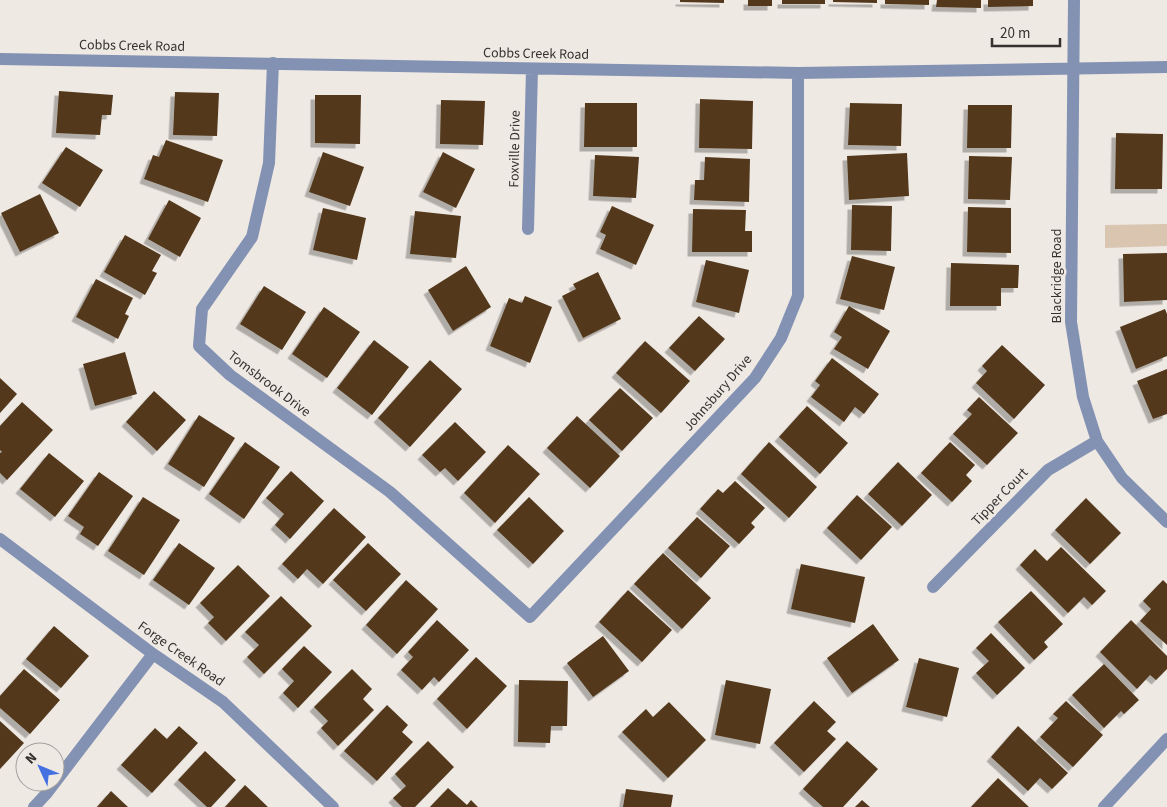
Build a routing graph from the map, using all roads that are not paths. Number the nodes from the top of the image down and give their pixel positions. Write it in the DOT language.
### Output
graph roads {
  1 [pos="1074,0"];
  2 [pos="0,59"];
  3 [pos="272,63"];
  4 [pos="1167,67"];
  5 [pos="532,69"];
  6 [pos="1072,69"];
  7 [pos="798,74"];
  8 [pos="528,229"];
  9 [pos="1097,440"];
  10 [pos="1167,522"];
  11 [pos="0,539"];
  12 [pos="933,587"];
  13 [pos="530,617"];
  14 [pos="153,654"];
  15 [pos="1167,739"];
  16 [pos="34,807"];
  17 [pos="333,807"];
  18 [pos="1104,807"];
  1 -- 6 [label="street, Blackridge Road"];
  2 -- 3 [label="street, Cobbs Creek Road"];
  3 -- 5 [label="street, Cobbs Creek Road"];
  3 -- 13 [label="street, Tomsbrook Drive"];
  4 -- 6 [label="street, Cobbs Creek Road"];
  5 -- 7 [label="street, Cobbs Creek Road"];
  5 -- 8 [label="street, Foxville Drive"];
  6 -- 7 [label="street, Cobbs Creek Road"];
  6 -- 9 [label="street, Blackridge Road"];
  7 -- 13 [label="street, Johnsbury Drive"];
  9 -- 10 [label="street, Blackridge Road"];
  9 -- 12 [label="street, Tipper Court"];
  11 -- 14 [label="street, Forge Creek Road"];
  14 -- 16 [label="street"];
  14 -- 17 [label="street, Forge Creek Road"];
  15 -- 18 [label="street"];
}
